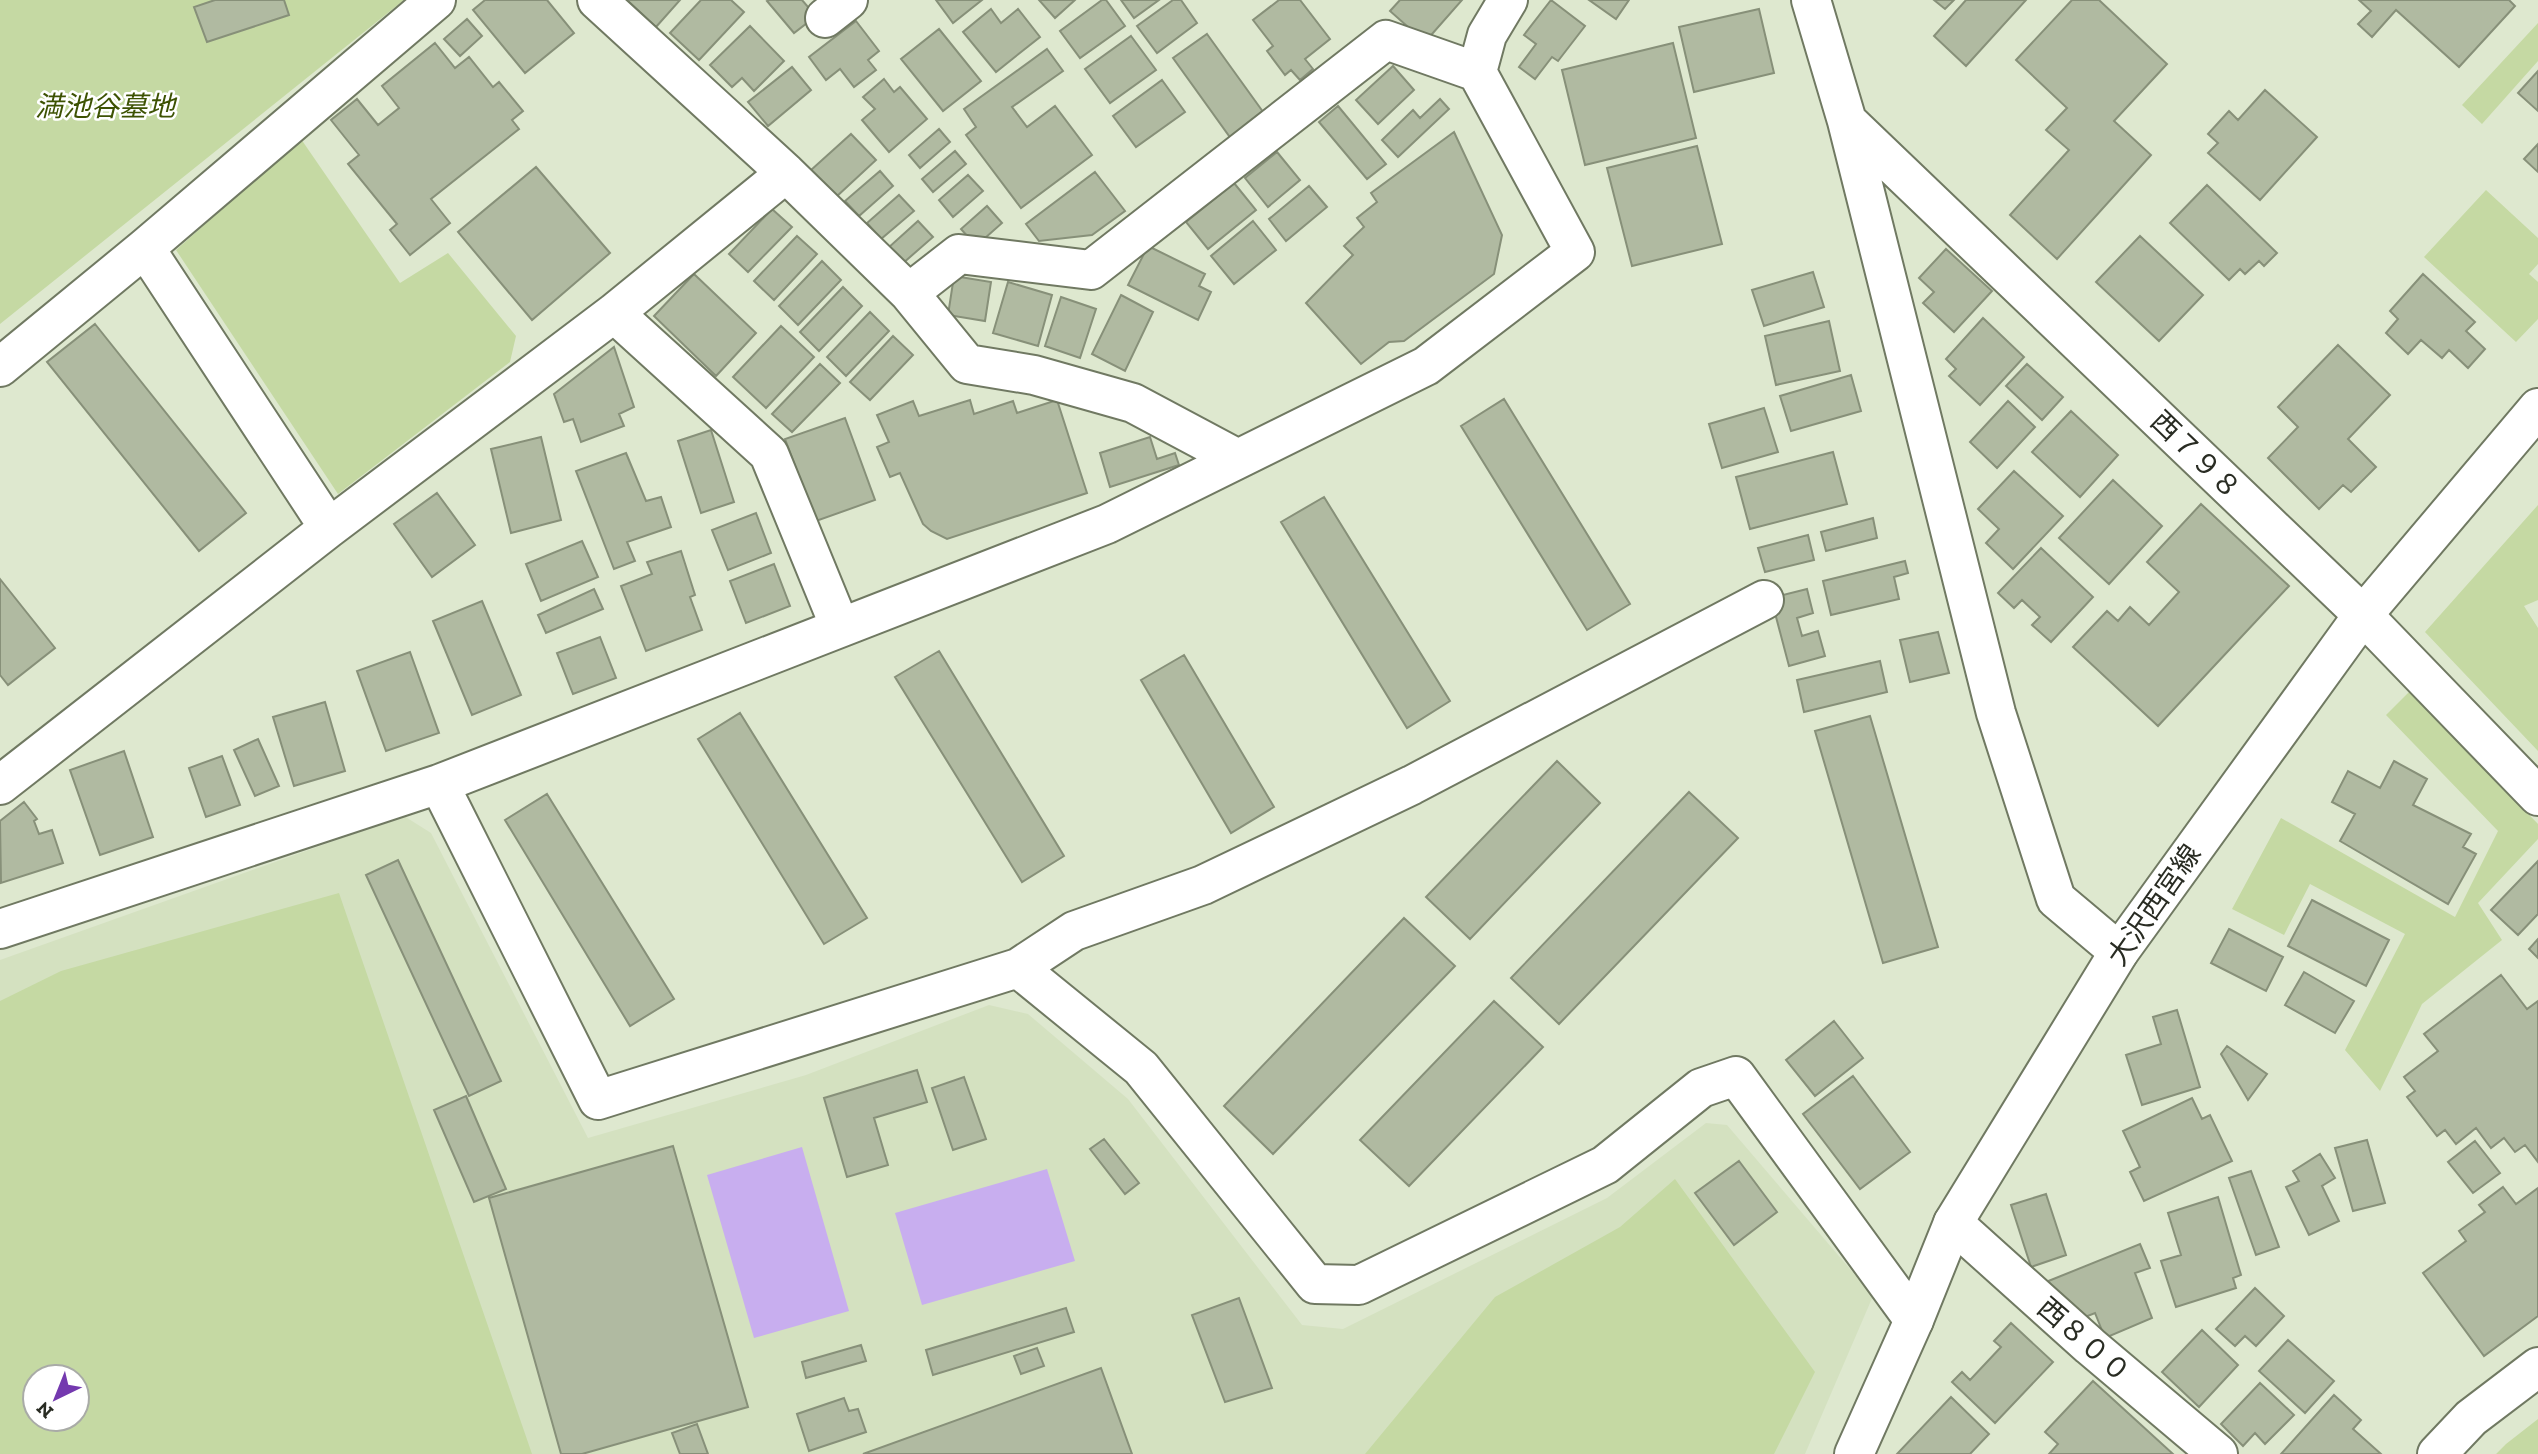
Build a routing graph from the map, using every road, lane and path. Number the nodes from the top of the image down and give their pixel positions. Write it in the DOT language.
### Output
graph roads {
  1 [pos="436,0"];
  2 [pos="597,0"];
  3 [pos="1508,0"];
  4 [pos="1811,0"];
  5 [pos="1477,72"];
  6 [pos="1847,121"];
  7 [pos="786,173"];
  8 [pos="145,248"];
  9 [pos="909,293"];
  10 [pos="614,313"];
  11 [pos="0,367"];
  12 [pos="2538,408"];
  13 [pos="1238,459"];
  14 [pos="330,528"];
  15 [pos="1764,600"];
  16 [pos="2362,615"];
  17 [pos="840,627"];
  18 [pos="439,784"];
  19 [pos="0,785"];
  20 [pos="2538,796"];
  21 [pos="0,929"];
  22 [pos="2119,952"];
  23 [pos="1018,968"];
  24 [pos="1953,1223"];
  25 [pos="1914,1320"];
  26 [pos="2538,1367"];
  27 [pos="1854,1454"];
  28 [pos="2218,1454"];
  29 [pos="2437,1454"];
  1 -- 8 [label="street"];
  2 -- 7 [label="street"];
  3 -- 5 [label="street"];
  4 -- 6 [label="street"];
  5 -- 9 [label="street"];
  5 -- 13 [label="street"];
  6 -- 16 [label="street, 西７９８"];
  6 -- 22 [label="street"];
  7 -- 9 [label="street"];
  7 -- 10 [label="street"];
  8 -- 11 [label="street"];
  8 -- 14 [label="street"];
  9 -- 13 [label="street"];
  10 -- 14 [label="street"];
  10 -- 17 [label="street"];
  12 -- 16 [label="street, 大沢西宮線"];
  13 -- 17 [label="street"];
  14 -- 19 [label="street"];
  15 -- 23 [label="street"];
  16 -- 20 [label="street, 西７９８"];
  16 -- 22 [label="street, 大沢西宮線"];
  17 -- 18 [label="street"];
  18 -- 21 [label="street"];
  18 -- 23 [label="street"];
  22 -- 24 [label="street, 大沢西宮線"];
  23 -- 25 [label="street"];
  24 -- 25 [label="street, 大沢西宮線"];
  24 -- 28 [label="street, 西８００"];
  25 -- 27 [label="street, 大沢西宮線"];
  26 -- 29 [label="street"];
}
